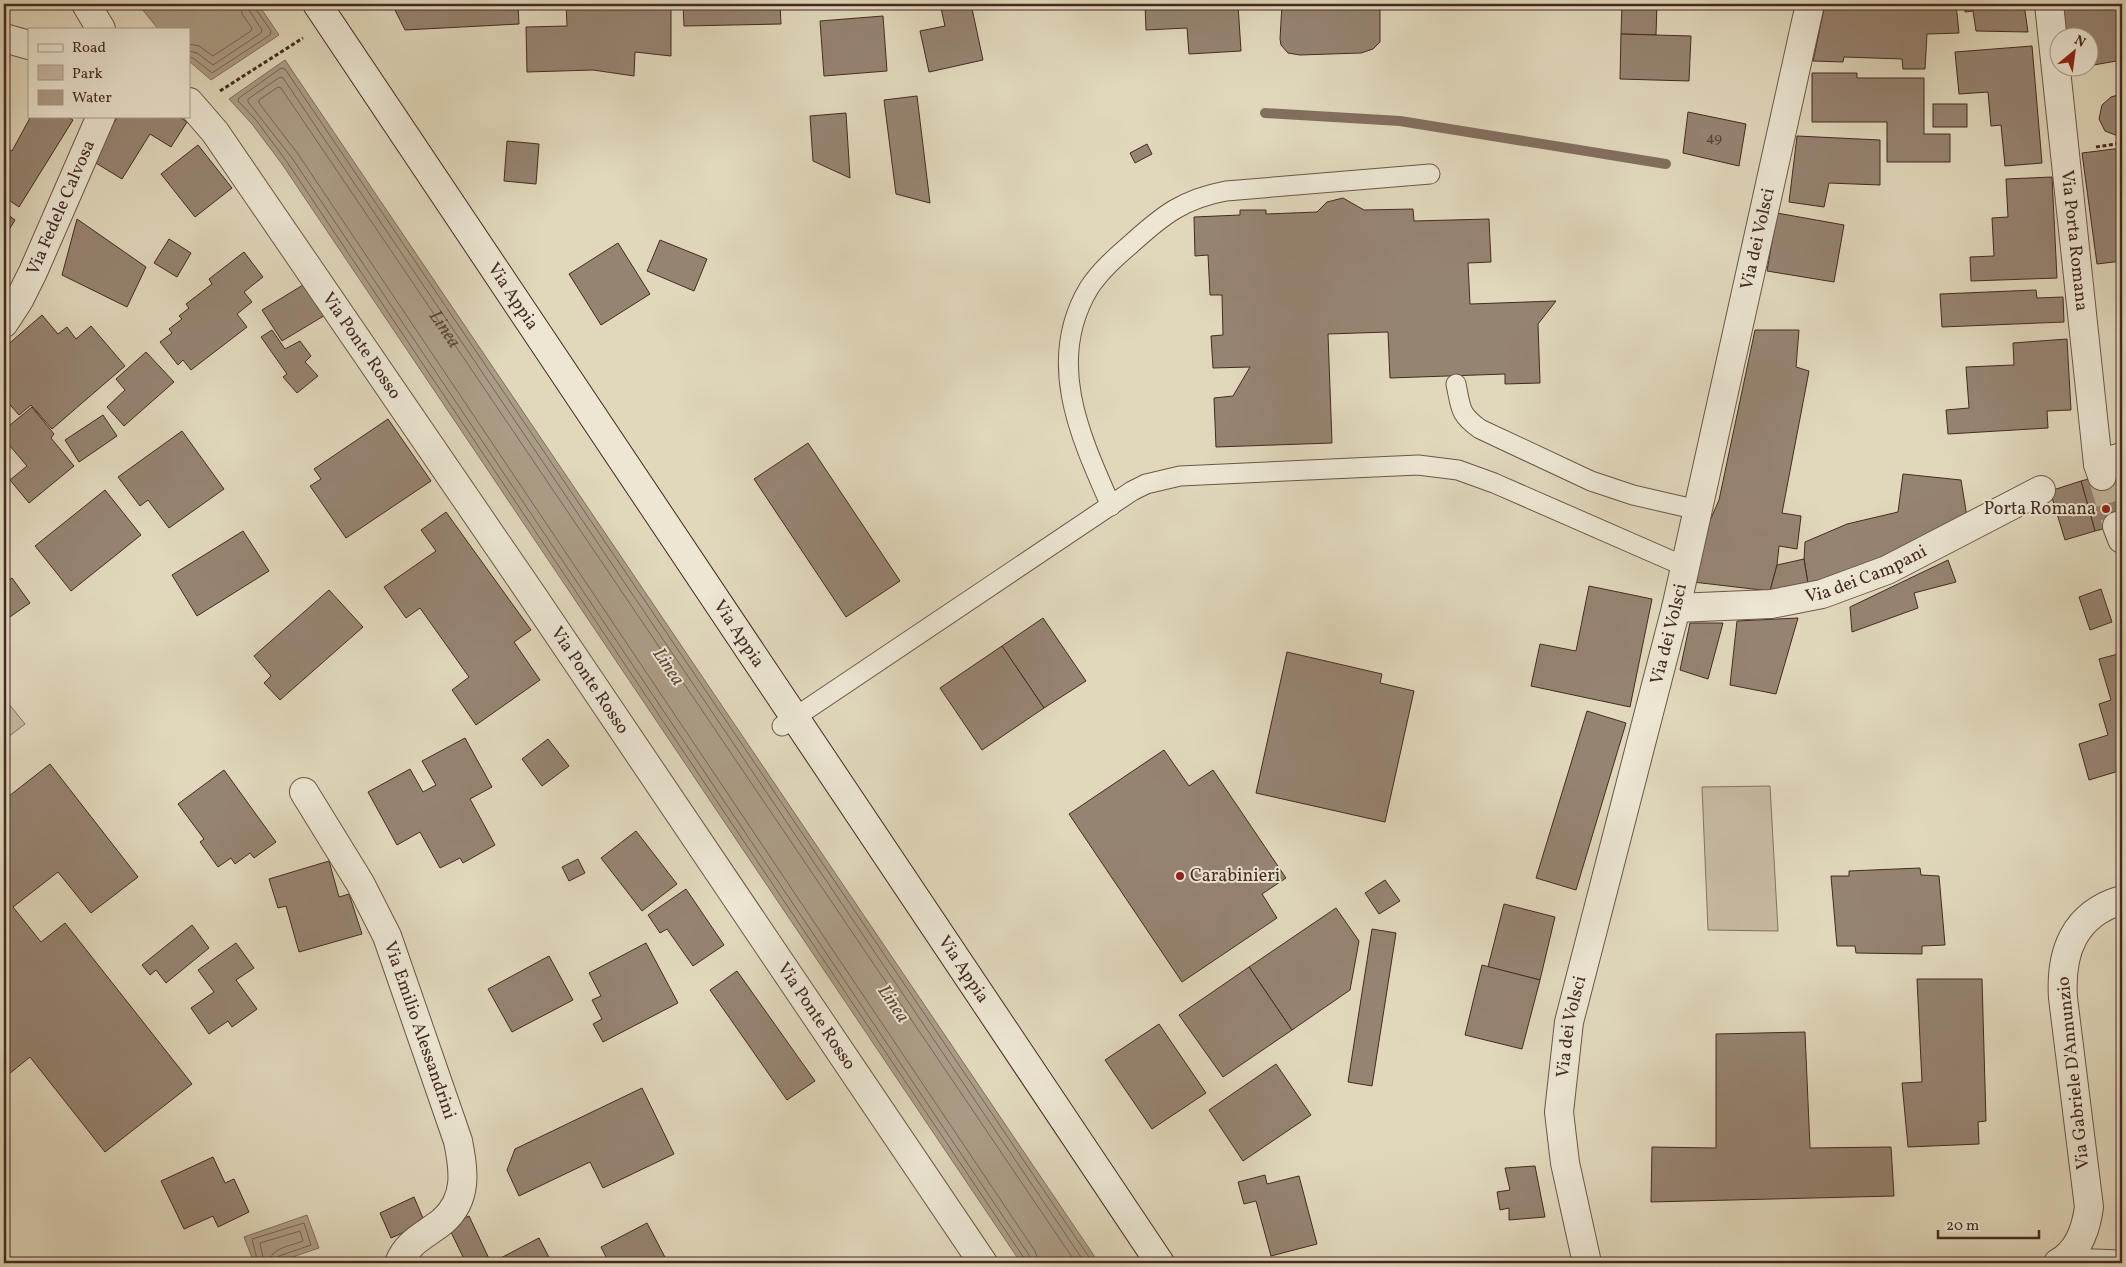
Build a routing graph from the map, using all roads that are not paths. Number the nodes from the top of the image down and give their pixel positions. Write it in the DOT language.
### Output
graph roads {
  1 [pos="86,4"];
  2 [pos="1810,4"];
  3 [pos="2049,4"];
  4 [pos="323,13"];
  5 [pos="100,28"];
  6 [pos="4,38"];
  7 [pos="28,45"];
  8 [pos="192,105"];
  9 [pos="101,118"];
  10 [pos="1430,174"];
  11 [pos="4,323"];
  12 [pos="1456,384"];
  13 [pos="2107,466"];
  14 [pos="2041,490"];
  15 [pos="1111,506"];
  16 [pos="1698,510"];
  17 [pos="1686,567"];
  18 [pos="1676,608"];
  19 [pos="788,722"];
  20 [pos="304,792"];
  21 [pos="2122,900"];
  22 [pos="2122,1260"];
  23 [pos="2063,1261"];
  24 [pos="399,1263"];
  25 [pos="983,1263"];
  26 [pos="1160,1263"];
  27 [pos="1588,1263"];
  1 -- 5 [label="street"];
  2 -- 16 [label="street, Via dei Volsci"];
  3 -- 13 [label="street, Via Porta Romana"];
  4 -- 19 [label="street, Via Appia"];
  6 -- 7 [label="street"];
  8 -- 25 [label="street, Via Ponte Rosso"];
  9 -- 11 [label="street, Via Fedele Calvosa"];
  10 -- 15 [label="lane"];
  12 -- 16 [label="lane"];
  14 -- 18 [label="street, Via dei Campani"];
  15 -- 17 [label="lane"];
  15 -- 19 [label="lane"];
  16 -- 17 [label="street, Via dei Volsci"];
  17 -- 18 [label="street, Via dei Volsci"];
  18 -- 27 [label="street, Via dei Volsci"];
  19 -- 26 [label="street, Via Appia"];
  20 -- 24 [label="street, Via Emilio Alessandrini"];
  21 -- 23 [label="street, Via Gabriele D'Annunzio"];
  22 -- 23 [label="lane"];
}
